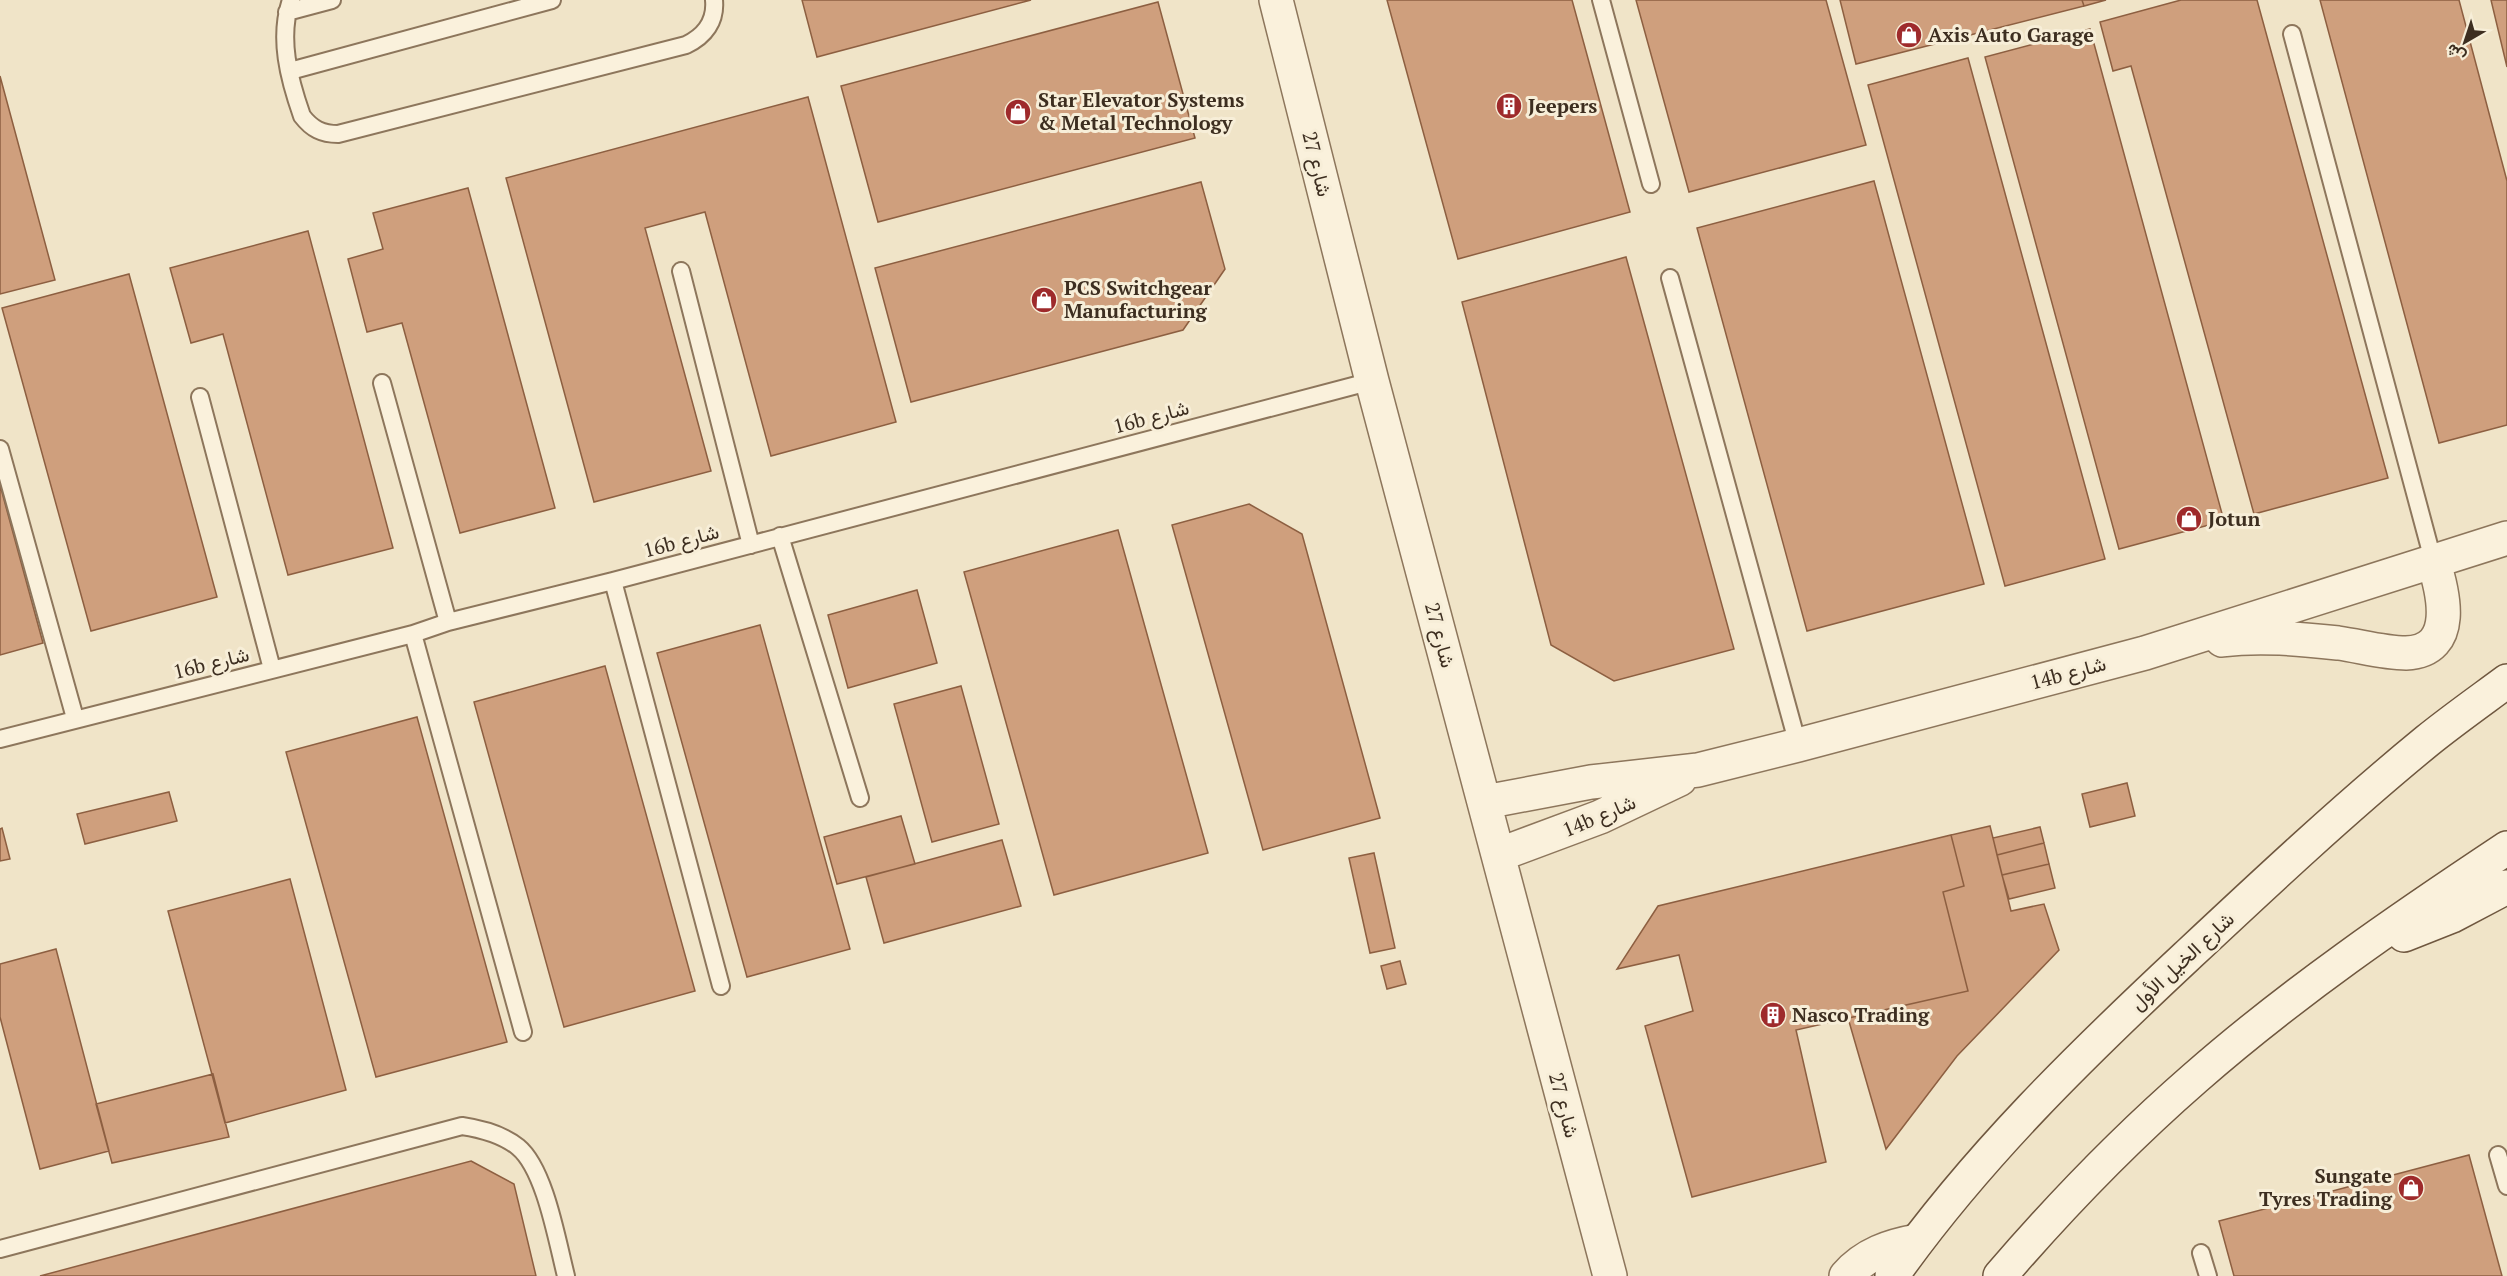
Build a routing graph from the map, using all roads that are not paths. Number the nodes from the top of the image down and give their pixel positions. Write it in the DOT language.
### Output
graph roads {
  1 [pos="332,0"];
  2 [pos="552,0"];
  3 [pos="714,0"];
  4 [pos="1276,0"];
  5 [pos="1601,0"];
  6 [pos="289,6"];
  7 [pos="2292,34"];
  8 [pos="290,71"];
  9 [pos="1651,184"];
  10 [pos="681,271"];
  11 [pos="1670,278"];
  12 [pos="1372,381"];
  13 [pos="382,383"];
  14 [pos="200,397"];
  15 [pos="0,449"];
  16 [pos="780,536"];
  17 [pos="2507,538"];
  18 [pos="751,545"];
  19 [pos="2433,560"];
  20 [pos="613,581"];
  21 [pos="448,622"];
  22 [pos="413,634"];
  23 [pos="2145,653"];
  24 [pos="272,669"];
  25 [pos="2507,681"];
  26 [pos="75,718"];
  27 [pos="0,738"];
  28 [pos="1798,745"];
  29 [pos="1698,770"];
  30 [pos="860,798"];
  31 [pos="1485,802"];
  32 [pos="2507,848"];
  33 [pos="1498,855"];
  34 [pos="2507,886"];
  35 [pos="2362,948"];
  36 [pos="721,986"];
  37 [pos="523,1032"];
  38 [pos="2498,1155"];
  39 [pos="2507,1186"];
  40 [pos="1917,1241"];
  41 [pos="0,1249"];
  42 [pos="2201,1253"];
  43 [pos="1610,1274"];
  44 [pos="566,1276"];
  45 [pos="1846,1276"];
  46 [pos="1892,1276"];
  47 [pos="2000,1276"];
  48 [pos="2208,1276"];
  1 -- 6 [label="lane"];
  2 -- 8 [label="lane"];
  3 -- 8 [label="lane"];
  4 -- 12 [label="street, شارع 27"];
  5 -- 9 [label="lane"];
  6 -- 8 [label="lane"];
  7 -- 19 [label="lane"];
  10 -- 18 [label="lane"];
  11 -- 28 [label="lane"];
  12 -- 16 [label="lane, 16b شارع"];
  12 -- 31 [label="street, شارع 27"];
  13 -- 21 [label="lane"];
  14 -- 24 [label="lane"];
  15 -- 26 [label="lane"];
  16 -- 18 [label="lane, 16b شارع"];
  16 -- 30 [label="lane"];
  17 -- 19 [label="street, 14b شارع"];
  18 -- 20 [label="lane, 16b شارع"];
  19 -- 23 [label="street, 14b شارع"];
  19 -- 23 [label="street"];
  20 -- 21 [label="lane, 16b شارع"];
  20 -- 36 [label="lane"];
  21 -- 22 [label="lane, 16b شارع"];
  22 -- 24 [label="lane, 16b شارع"];
  22 -- 37 [label="lane"];
  23 -- 28 [label="street, 14b شارع"];
  24 -- 26 [label="lane, 16b شارع"];
  25 -- 40 [label="street, شارع الخيل الأول"];
  26 -- 27 [label="lane, 16b شارع"];
  28 -- 29 [label="street, 14b شارع"];
  29 -- 31 [label="street, 14b شارع"];
  29 -- 33 [label="street, 14b شارع"];
  31 -- 33 [label="street, شارع 27"];
  32 -- 35 [label="street"];
  33 -- 43 [label="street, شارع 27"];
  34 -- 35 [label="street"];
  35 -- 47 [label="street"];
  38 -- 39 [label="lane"];
  40 -- 45 [label="street"];
  40 -- 46 [label="street, شارع الخيل الأول"];
  41 -- 44 [label="lane"];
  42 -- 48 [label="lane"];
}
